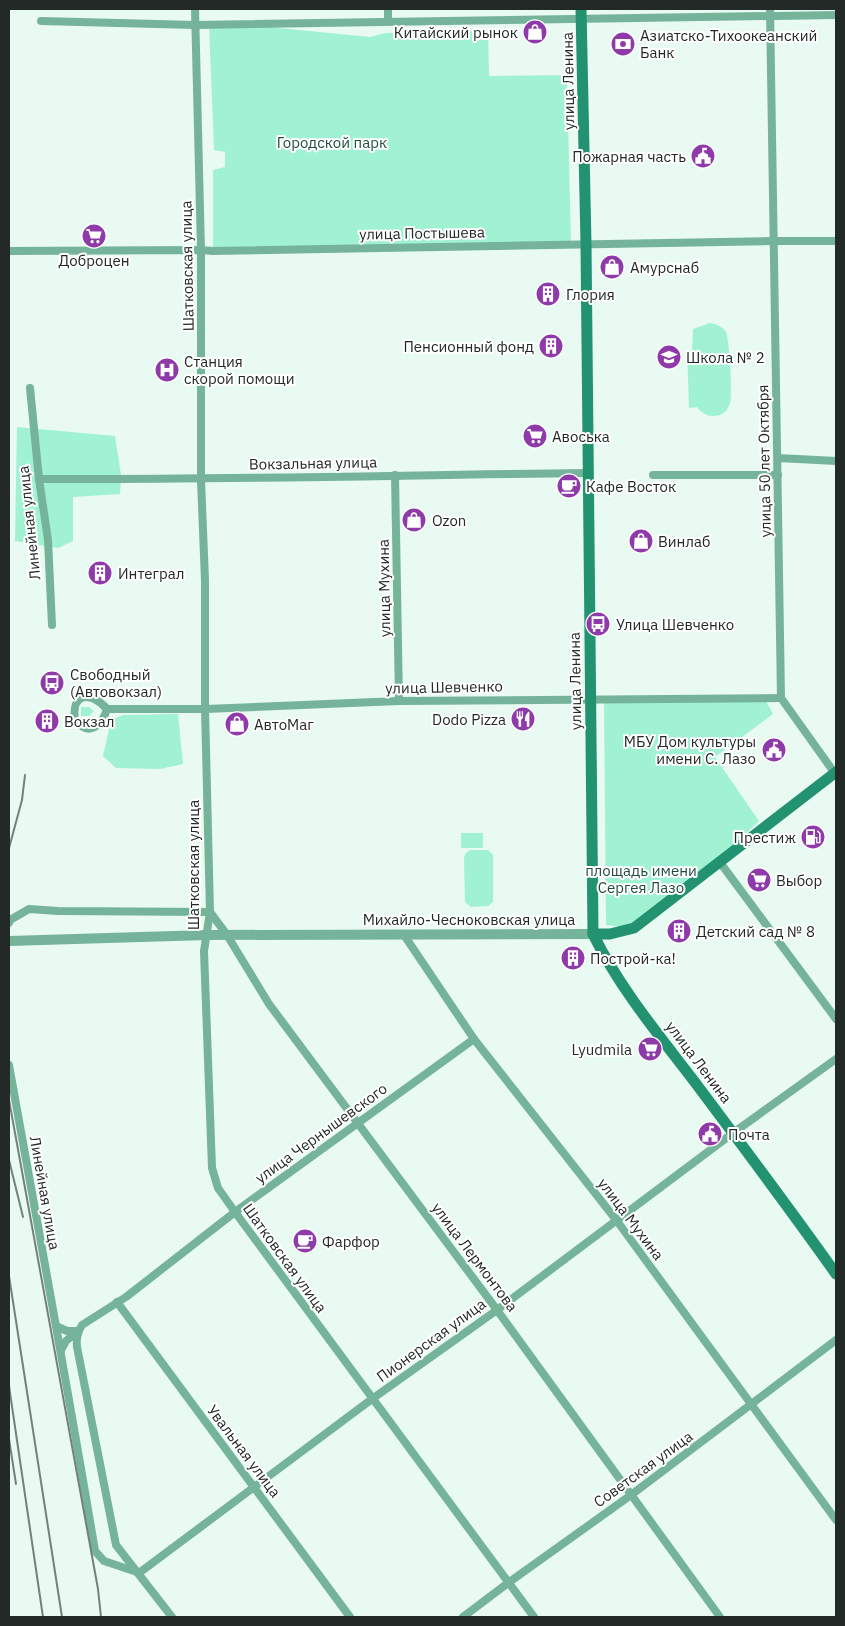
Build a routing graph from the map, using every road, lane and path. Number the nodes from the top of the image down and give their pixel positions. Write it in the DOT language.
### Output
graph roads {
  1 [pos="195,9"];
  2 [pos="388,9"];
  3 [pos="770,12"];
  4 [pos="582,14"];
  5 [pos="836,15"];
  6 [pos="41,21"];
  7 [pos="388,21"];
  8 [pos="195,25"];
  9 [pos="773,241"];
  10 [pos="836,241"];
  11 [pos="586,244"];
  12 [pos="201,250"];
  13 [pos="9,251"];
  14 [pos="30,388"];
  15 [pos="778,458"];
  16 [pos="836,461"];
  17 [pos="587,473"];
  18 [pos="395,475"];
  19 [pos="653,475"];
  20 [pos="778,475"];
  21 [pos="39,479"];
  22 [pos="201,480"];
  23 [pos="52,625"];
  24 [pos="781,698"];
  25 [pos="590,699"];
  26 [pos="399,701"];
  27 [pos="107,709"];
  28 [pos="205,709"];
  29 [pos="836,773"];
  30 [pos="719,861"];
  31 [pos="210,912"];
  32 [pos="9,923"];
  33 [pos="593,934"];
  34 [pos="207,935"];
  35 [pos="227,935"];
  36 [pos="404,935"];
  37 [pos="9,941"];
  38 [pos="836,1018"];
  39 [pos="474,1039"];
  40 [pos="836,1059"];
  41 [pos="9,1065"];
  42 [pos="359,1123"];
  43 [pos="733,1133"];
  44 [pos="235,1212"];
  45 [pos="617,1221"];
  46 [pos="836,1274"];
  47 [pos="117,1302"];
  48 [pos="497,1310"];
  49 [pos="56,1326"];
  50 [pos="78,1331"];
  51 [pos="836,1340"];
  52 [pos="61,1350"];
  53 [pos="372,1399"];
  54 [pos="752,1404"];
  55 [pos="254,1488"];
  56 [pos="631,1495"];
  57 [pos="836,1520"];
  58 [pos="139,1573"];
  59 [pos="508,1583"];
  60 [pos="172,1617"];
  61 [pos="350,1617"];
  62 [pos="463,1617"];
  63 [pos="534,1617"];
  64 [pos="720,1617"];
  1 -- 8 [label="street, Шатковская улица"];
  2 -- 7 [label="street"];
  3 -- 4 [label="street"];
  3 -- 5 [label="street"];
  3 -- 9 [label="street, улица 50 лет Октября"];
  4 -- 7 [label="street"];
  4 -- 11 [label="main road, улица Ленина"];
  6 -- 8 [label="street"];
  7 -- 8 [label="street"];
  8 -- 12 [label="street, Шатковская улица"];
  9 -- 10 [label="street, улица Постышева"];
  9 -- 11 [label="street, улица Постышева"];
  9 -- 15 [label="street, улица 50 лет Октября"];
  11 -- 12 [label="street, улица Постышева"];
  11 -- 17 [label="main road, улица Ленина"];
  12 -- 13 [label="street, улица Постышева"];
  12 -- 22 [label="street, Шатковская улица"];
  14 -- 21 [label="street, Линейная улица"];
  15 -- 16 [label="street"];
  15 -- 20 [label="street, улица 50 лет Октября"];
  17 -- 18 [label="street, Вокзальная улица"];
  17 -- 25 [label="main road, улица Ленина"];
  18 -- 22 [label="street, Вокзальная улица"];
  18 -- 26 [label="street, улица Мухина"];
  19 -- 20 [label="street"];
  20 -- 24 [label="street, улица 50 лет Октября"];
  21 -- 22 [label="street, Вокзальная улица"];
  21 -- 23 [label="street, Линейная улица"];
  22 -- 28 [label="street, Шатковская улица"];
  24 -- 25 [label="street, улица Шевченко"];
  24 -- 29 [label="street"];
  25 -- 26 [label="street, улица Шевченко"];
  25 -- 33 [label="main road, улица Ленина"];
  26 -- 28 [label="street, улица Шевченко"];
  27 -- 27 [label="street"];
  27 -- 28 [label="street, улица Шевченко"];
  28 -- 31 [label="street, Шатковская улица"];
  29 -- 30 [label="main road, Михайло-Чесноковская улица"];
  30 -- 33 [label="main road, Михайло-Чесноковская улица"];
  30 -- 38 [label="street"];
  31 -- 32 [label="street"];
  31 -- 34 [label="street, Шатковская улица"];
  31 -- 35 [label="street, улица Лермонтова"];
  33 -- 36 [label="street, Михайло-Чесноковская улица"];
  33 -- 43 [label="main road, улица Ленина"];
  34 -- 35 [label="street, Михайло-Чесноковская улица"];
  34 -- 37 [label="street, Михайло-Чесноковская улица"];
  34 -- 44 [label="street, Шатковская улица"];
  35 -- 36 [label="street, Михайло-Чесноковская улица"];
  35 -- 42 [label="street, улица Лермонтова"];
  36 -- 39 [label="street, улица Мухина"];
  39 -- 42 [label="street, улица Чернышевского"];
  39 -- 45 [label="street, улица Мухина"];
  40 -- 43 [label="street, Пионерская улица"];
  41 -- 49 [label="street, Линейная улица"];
  42 -- 44 [label="street, улица Чернышевского"];
  42 -- 48 [label="street, улица Лермонтова"];
  43 -- 45 [label="street, Пионерская улица"];
  43 -- 46 [label="main road, улица Ленина"];
  44 -- 47 [label="street, улица Чернышевского"];
  44 -- 53 [label="street, Шатковская улица"];
  45 -- 48 [label="street, Пионерская улица"];
  45 -- 54 [label="street, улица Мухина"];
  47 -- 50 [label="street, улица Чернышевского"];
  47 -- 55 [label="street, Увальная улица"];
  48 -- 53 [label="street, Пионерская улица"];
  48 -- 56 [label="street, улица Лермонтова"];
  49 -- 50 [label="street"];
  49 -- 52 [label="street, Линейная улица"];
  50 -- 52 [label="street, улица Чернышевского"];
  50 -- 58 [label="street"];
  51 -- 54 [label="street, Советская улица"];
  52 -- 58 [label="street, Линейная улица"];
  53 -- 55 [label="street, Пионерская улица"];
  53 -- 59 [label="street, Шатковская улица"];
  54 -- 56 [label="street, Советская улица"];
  54 -- 57 [label="street, улица Мухина"];
  55 -- 58 [label="street, Пионерская улица"];
  55 -- 61 [label="street, Увальная улица"];
  56 -- 59 [label="street, Советская улица"];
  56 -- 64 [label="street, улица Лермонтова"];
  58 -- 60 [label="street"];
  59 -- 62 [label="street, Советская улица"];
  59 -- 63 [label="street, Шатковская улица"];
}
